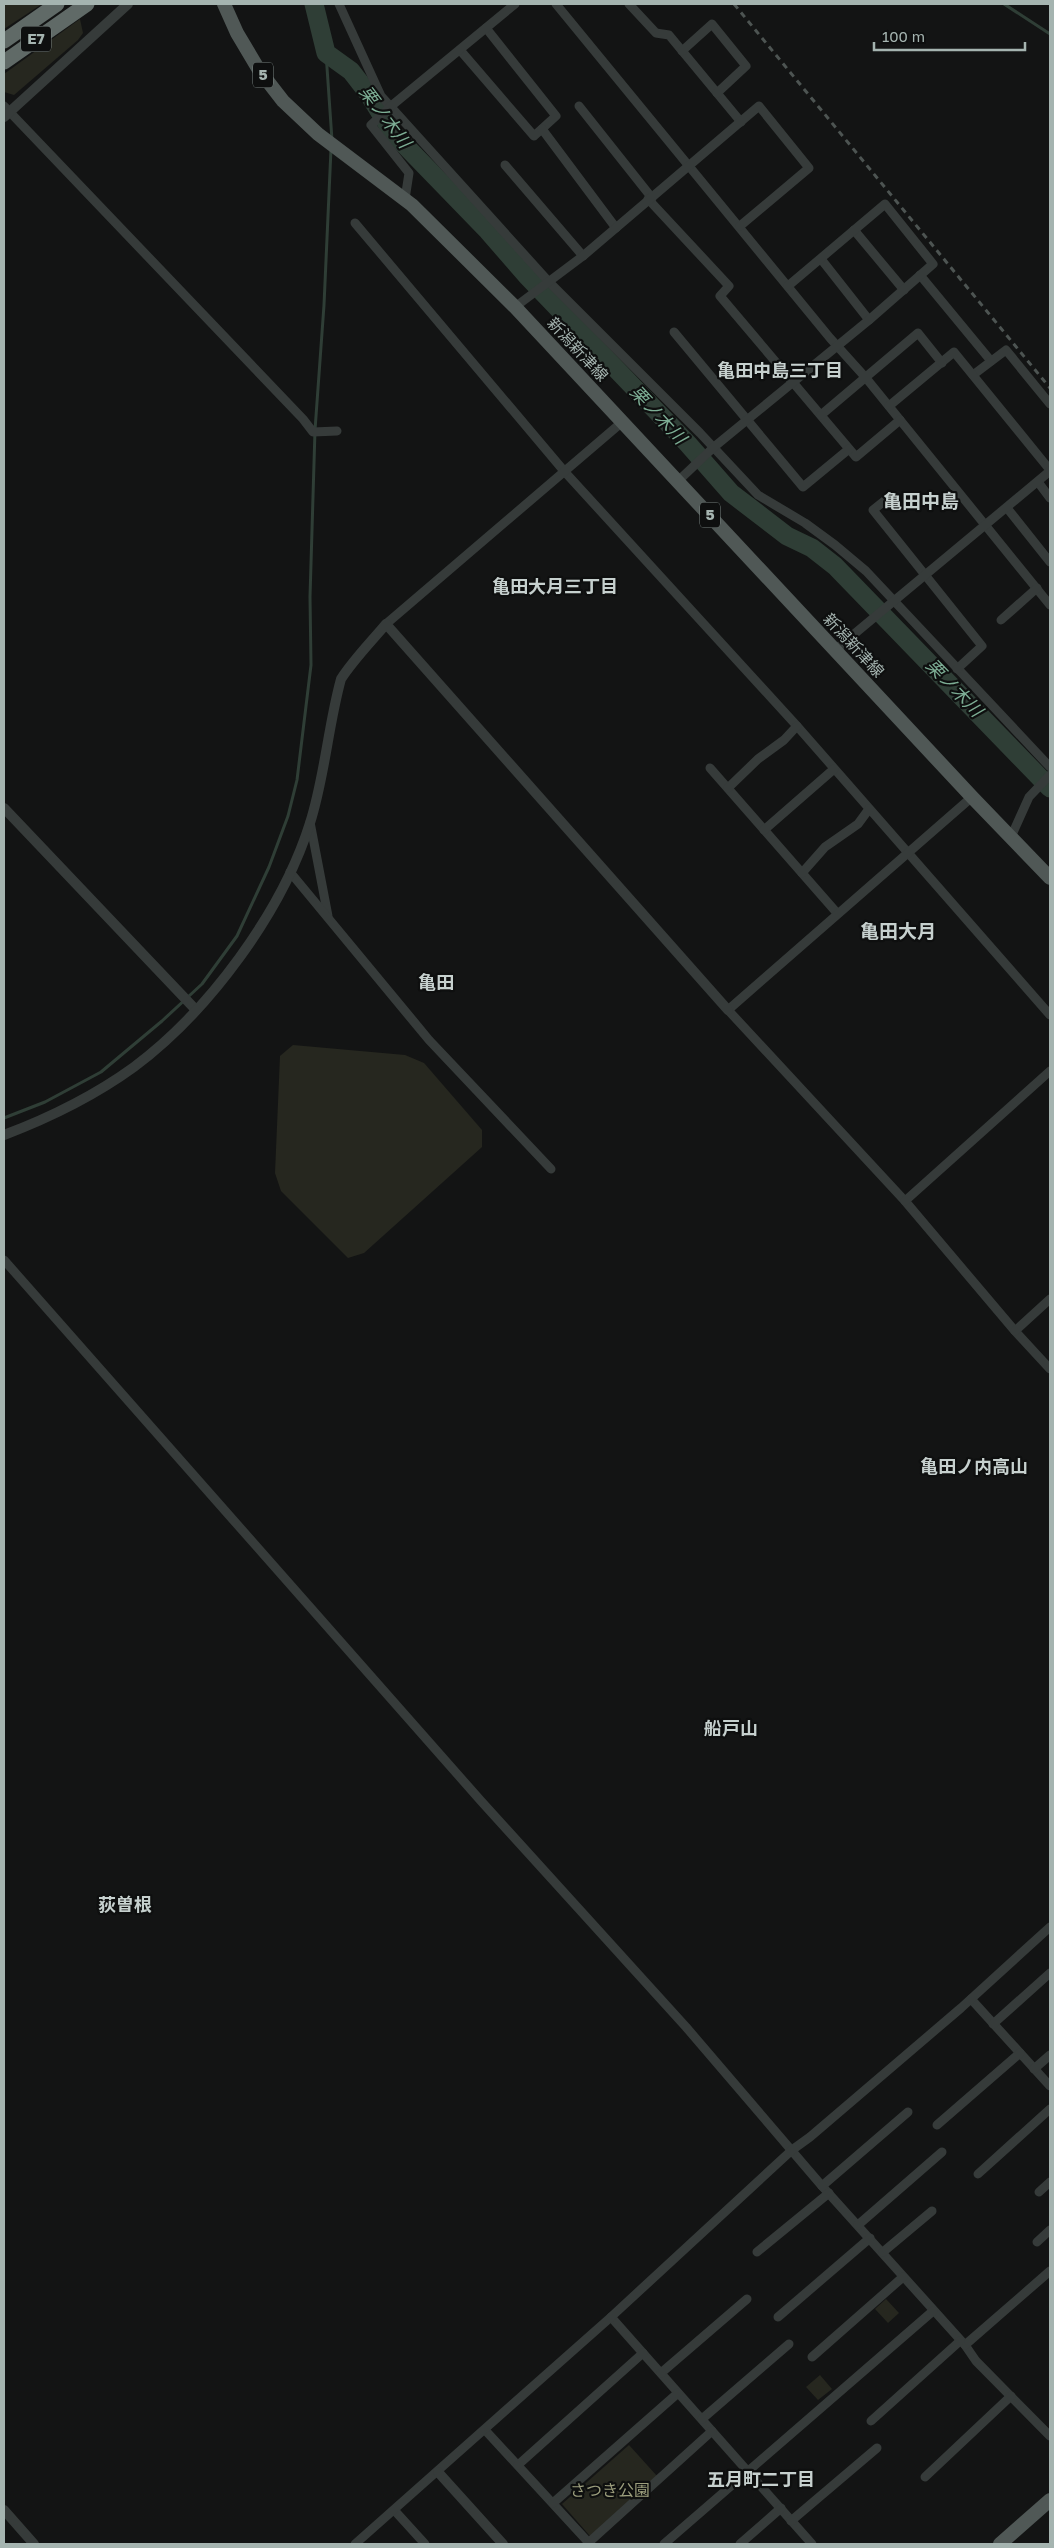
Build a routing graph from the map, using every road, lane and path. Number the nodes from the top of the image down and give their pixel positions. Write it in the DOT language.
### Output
graph roads {
  1 [pos="56,4"];
  2 [pos="87,4"];
  3 [pos="128,4"];
  4 [pos="224,4"];
  5 [pos="339,4"];
  6 [pos="515,4"];
  7 [pos="556,4"];
  8 [pos="629,4"];
  9 [pos="486,28"];
  10 [pos="4,41"];
  11 [pos="460,50"];
  12 [pos="682,51"];
  13 [pos="4,62"];
  14 [pos="717,93"];
  15 [pos="579,106"];
  16 [pos="390,107"];
  17 [pos="6,112"];
  18 [pos="741,122"];
  19 [pos="542,129"];
  20 [pos="505,165"];
  21 [pos="689,166"];
  22 [pos="650,198"];
  23 [pos="405,199"];
  24 [pos="355,223"];
  25 [pos="740,226"];
  26 [pos="616,228"];
  27 [pos="854,230"];
  28 [pos="583,256"];
  29 [pos="821,259"];
  30 [pos="920,275"];
  31 [pos="549,282"];
  32 [pos="788,286"];
  33 [pos="904,290"];
  34 [pos="515,307"];
  35 [pos="870,320"];
  36 [pos="674,332"];
  37 [pos="837,345"];
  38 [pos="991,361"];
  39 [pos="942,363"];
  40 [pos="973,375"];
  41 [pos="866,378"];
  42 [pos="792,382"];
  43 [pos="1050,404"];
  44 [pos="889,406"];
  45 [pos="821,415"];
  46 [pos="748,419"];
  47 [pos="900,420"];
  48 [pos="621,423"];
  49 [pos="337,431"];
  50 [pos="714,447"];
  51 [pos="849,449"];
  52 [pos="1050,470"];
  53 [pos="564,471"];
  54 [pos="678,481"];
  55 [pos="1038,482"];
  56 [pos="888,498"];
  57 [pos="1050,498"];
  58 [pos="1007,508"];
  59 [pos="987,525"];
  60 [pos="1050,562"];
  61 [pos="926,575"];
  62 [pos="1036,588"];
  63 [pos="894,602"];
  64 [pos="1050,605"];
  65 [pos="1001,620"];
  66 [pos="386,624"];
  67 [pos="834,650"];
  68 [pos="958,669"];
  69 [pos="797,726"];
  70 [pos="1050,767"];
  71 [pos="710,768"];
  72 [pos="834,769"];
  73 [pos="1050,775"];
  74 [pos="728,788"];
  75 [pos="972,797"];
  76 [pos="4,808"];
  77 [pos="869,809"];
  78 [pos="310,822"];
  79 [pos="764,830"];
  80 [pos="1011,837"];
  81 [pos="907,852"];
  82 [pos="290,872"];
  83 [pos="802,873"];
  84 [pos="1050,878"];
  85 [pos="836,913"];
  86 [pos="329,919"];
  87 [pos="194,1008"];
  88 [pos="728,1010"];
  89 [pos="1050,1014"];
  90 [pos="1050,1071"];
  91 [pos="4,1135"];
  92 [pos="551,1168"];
  93 [pos="905,1201"];
  94 [pos="4,1260"];
  95 [pos="1050,1299"];
  96 [pos="1015,1331"];
  97 [pos="1050,1369"];
  98 [pos="1050,1927"];
  99 [pos="1050,1973"];
  100 [pos="971,1999"];
  101 [pos="993,2024"];
  102 [pos="1020,2053"];
  103 [pos="1050,2055"];
  104 [pos="1034,2069"];
  105 [pos="1050,2086"];
  106 [pos="1050,2109"];
  107 [pos="908,2112"];
  108 [pos="937,2126"];
  109 [pos="792,2150"];
  110 [pos="942,2152"];
  111 [pos="978,2174"];
  112 [pos="1050,2182"];
  113 [pos="822,2186"];
  114 [pos="1039,2192"];
  115 [pos="830,2193"];
  116 [pos="932,2211"];
  117 [pos="858,2225"];
  118 [pos="1050,2230"];
  119 [pos="870,2238"];
  120 [pos="1037,2242"];
  121 [pos="758,2252"];
  122 [pos="883,2252"];
  123 [pos="1050,2271"];
  124 [pos="903,2277"];
  125 [pos="747,2299"];
  126 [pos="933,2311"];
  127 [pos="612,2317"];
  128 [pos="778,2317"];
  129 [pos="962,2343"];
  130 [pos="789,2344"];
  131 [pos="643,2353"];
  132 [pos="812,2357"];
  133 [pos="660,2372"];
  134 [pos="678,2393"];
  135 [pos="1011,2396"];
  136 [pos="702,2419"];
  137 [pos="871,2421"];
  138 [pos="485,2430"];
  139 [pos="712,2431"];
  140 [pos="1050,2436"];
  141 [pos="877,2448"];
  142 [pos="518,2465"];
  143 [pos="748,2469"];
  144 [pos="438,2472"];
  145 [pos="925,2478"];
  146 [pos="1050,2500"];
  147 [pos="552,2503"];
  148 [pos="781,2508"];
  149 [pos="4,2510"];
  150 [pos="395,2511"];
  151 [pos="791,2521"];
  152 [pos="34,2544"];
  153 [pos="356,2544"];
  154 [pos="424,2544"];
  155 [pos="503,2544"];
  156 [pos="588,2544"];
  157 [pos="664,2544"];
  158 [pos="740,2544"];
  159 [pos="812,2544"];
  160 [pos="1000,2544"];
  1 -- 10 [label="highway, E7"];
  2 -- 13 [label="highway, E7"];
  3 -- 17 [label="street"];
  4 -- 23 [label="main road, 新潟新津線 / 5"];
  5 -- 16 [label="street"];
  6 -- 9 [label="street"];
  7 -- 21 [label="street"];
  8 -- 12 [label="street"];
  9 -- 11 [label="street"];
  9 -- 19 [label="street"];
  11 -- 16 [label="street"];
  11 -- 19 [label="street"];
  12 -- 14 [label="street"];
  12 -- 14 [label="street"];
  14 -- 18 [label="street"];
  15 -- 22 [label="street"];
  16 -- 23 [label="street"];
  16 -- 31 [label="street"];
  17 -- 49 [label="street"];
  18 -- 21 [label="street"];
  18 -- 25 [label="street"];
  19 -- 26 [label="street"];
  20 -- 28 [label="street"];
  21 -- 22 [label="street"];
  21 -- 25 [label="street"];
  22 -- 26 [label="street"];
  22 -- 42 [label="street"];
  23 -- 34 [label="main road, 新潟新津線 / 5"];
  24 -- 53 [label="street"];
  25 -- 32 [label="street"];
  26 -- 28 [label="street"];
  27 -- 29 [label="street"];
  27 -- 30 [label="street"];
  27 -- 33 [label="street"];
  28 -- 31 [label="street"];
  29 -- 32 [label="street"];
  29 -- 35 [label="street"];
  30 -- 33 [label="street"];
  30 -- 38 [label="street"];
  31 -- 34 [label="street"];
  31 -- 50 [label="street"];
  32 -- 37 [label="street"];
  33 -- 35 [label="street"];
  34 -- 48 [label="main road, 新潟新津線 / 5"];
  35 -- 37 [label="street"];
  36 -- 46 [label="street"];
  37 -- 41 [label="street"];
  37 -- 42 [label="street"];
  38 -- 40 [label="street"];
  38 -- 43 [label="street"];
  39 -- 40 [label="street"];
  39 -- 41 [label="street"];
  39 -- 44 [label="street"];
  40 -- 52 [label="street"];
  41 -- 44 [label="street"];
  41 -- 45 [label="street"];
  42 -- 45 [label="street"];
  42 -- 46 [label="street"];
  44 -- 47 [label="street"];
  45 -- 51 [label="street"];
  46 -- 50 [label="street"];
  46 -- 51 [label="street"];
  47 -- 51 [label="street"];
  47 -- 59 [label="street"];
  48 -- 53 [label="street"];
  48 -- 54 [label="main road, 新潟新津線 / 5"];
  50 -- 54 [label="street"];
  50 -- 63 [label="street"];
  52 -- 55 [label="street"];
  53 -- 66 [label="street"];
  53 -- 69 [label="street"];
  54 -- 67 [label="main road, 新潟新津線 / 5"];
  55 -- 57 [label="street"];
  55 -- 58 [label="street"];
  56 -- 61 [label="street"];
  58 -- 59 [label="street"];
  58 -- 60 [label="street"];
  59 -- 61 [label="street"];
  59 -- 62 [label="street"];
  61 -- 63 [label="street"];
  61 -- 68 [label="street"];
  62 -- 64 [label="street"];
  62 -- 65 [label="street"];
  63 -- 67 [label="street"];
  63 -- 68 [label="street"];
  66 -- 78 [label="street"];
  66 -- 88 [label="street"];
  67 -- 75 [label="main road, 新潟新津線 / 5"];
  68 -- 70 [label="street"];
  69 -- 72 [label="street"];
  69 -- 74 [label="street"];
  71 -- 74 [label="street"];
  72 -- 77 [label="street"];
  72 -- 79 [label="street"];
  73 -- 80 [label="street"];
  74 -- 79 [label="street"];
  75 -- 80 [label="main road, 新潟新津線 / 5"];
  75 -- 81 [label="street"];
  76 -- 87 [label="street"];
  77 -- 81 [label="street"];
  77 -- 83 [label="street"];
  78 -- 82 [label="street"];
  78 -- 86 [label="street"];
  79 -- 83 [label="street"];
  80 -- 84 [label="main road, 新潟新津線 / 5"];
  81 -- 85 [label="street"];
  81 -- 89 [label="street"];
  82 -- 86 [label="street"];
  82 -- 87 [label="street"];
  83 -- 85 [label="street"];
  85 -- 88 [label="street"];
  86 -- 92 [label="street"];
  87 -- 91 [label="street"];
  88 -- 93 [label="street"];
  90 -- 93 [label="street"];
  93 -- 96 [label="street"];
  94 -- 109 [label="street"];
  95 -- 96 [label="street"];
  96 -- 97 [label="street"];
  98 -- 100 [label="street"];
  99 -- 101 [label="street"];
  100 -- 101 [label="street"];
  100 -- 109 [label="street"];
  101 -- 102 [label="street"];
  102 -- 104 [label="street"];
  102 -- 108 [label="street"];
  103 -- 104 [label="street"];
  104 -- 105 [label="street"];
  106 -- 111 [label="street"];
  107 -- 113 [label="street"];
  109 -- 113 [label="street"];
  109 -- 127 [label="street"];
  110 -- 117 [label="street"];
  112 -- 114 [label="street"];
  113 -- 115 [label="street"];
  115 -- 117 [label="street"];
  115 -- 121 [label="street"];
  116 -- 122 [label="street"];
  117 -- 119 [label="street"];
  118 -- 120 [label="street"];
  119 -- 122 [label="street"];
  119 -- 128 [label="street"];
  122 -- 124 [label="street"];
  123 -- 129 [label="street"];
  124 -- 126 [label="street"];
  124 -- 132 [label="street"];
  125 -- 133 [label="street"];
  126 -- 129 [label="street"];
  126 -- 143 [label="street"];
  127 -- 131 [label="street"];
  127 -- 138 [label="street"];
  129 -- 135 [label="street"];
  129 -- 137 [label="street"];
  130 -- 136 [label="street"];
  131 -- 133 [label="street"];
  131 -- 142 [label="street"];
  133 -- 134 [label="street"];
  134 -- 136 [label="street"];
  134 -- 147 [label="street"];
  135 -- 140 [label="street"];
  135 -- 145 [label="street"];
  136 -- 139 [label="street"];
  138 -- 142 [label="street"];
  138 -- 144 [label="street"];
  139 -- 143 [label="street"];
  139 -- 156 [label="street"];
  141 -- 151 [label="street"];
  142 -- 147 [label="street"];
  143 -- 148 [label="street"];
  143 -- 157 [label="street"];
  144 -- 150 [label="street"];
  144 -- 155 [label="street"];
  146 -- 160 [label="main road"];
  147 -- 156 [label="street"];
  148 -- 151 [label="street"];
  148 -- 158 [label="street"];
  149 -- 152 [label="street"];
  150 -- 153 [label="street"];
  150 -- 154 [label="street"];
  151 -- 159 [label="street"];
}
